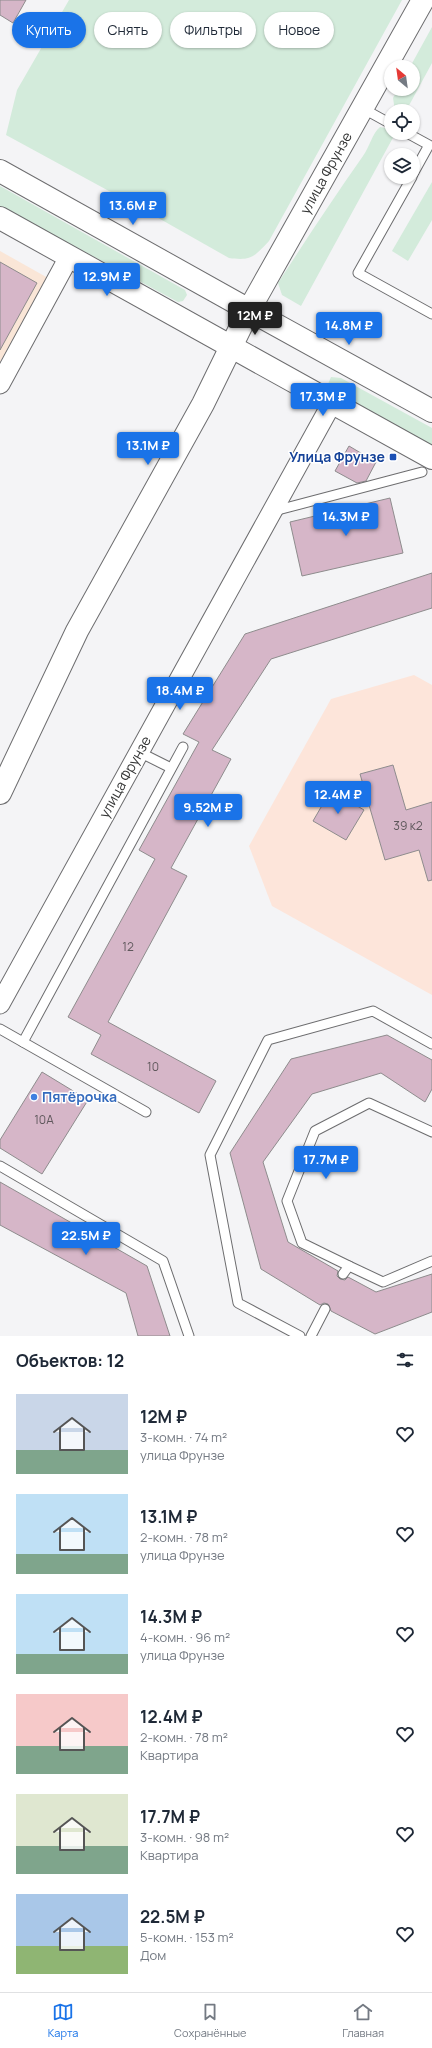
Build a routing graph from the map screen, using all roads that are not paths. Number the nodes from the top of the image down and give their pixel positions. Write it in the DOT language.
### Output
graph roads {
  1 [pos="423,0"];
  2 [pos="362,108"];
  3 [pos="384,120"];
  4 [pos="420,138"];
  5 [pos="431,143"];
  6 [pos="420,162"];
  7 [pos="0,171"];
  8 [pos="408,184"];
  9 [pos="0,218"];
  10 [pos="69,257"];
  11 [pos="249,310"];
  12 [pos="432,314"];
  13 [pos="230,346"];
  14 [pos="0,384"];
  15 [pos="332,403"];
  16 [pos="432,411"];
  17 [pos="427,465"];
  18 [pos="273,511"];
  19 [pos="183,747"];
  20 [pos="139,752"];
  21 [pos="171,768"];
  22 [pos="0,793"];
  23 [pos="0,1004"];
  24 [pos="0,1029"];
  25 [pos="23,1042"];
  26 [pos="432,1044"];
  27 [pos="146,1112"];
  28 [pos="432,1132"];
  29 [pos="0,1166"];
  30 [pos="432,1261"];
  31 [pos="349,1266"];
  32 [pos="344,1274"];
  33 [pos="326,1308"];
  34 [pos="189,1336"];
  35 [pos="300,1336"];
  36 [pos="311,1336"];
  1 -- 2 [label="main road, улица Фрунзе"];
  2 -- 3 [label="lane"];
  2 -- 11 [label="main road, улица Фрунзе"];
  4 -- 5 [label="lane"];
  5 -- 6 [label="lane"];
  7 -- 11 [label="main road"];
  8 -- 12 [label="lane"];
  9 -- 10 [label="main road"];
  10 -- 13 [label="main road"];
  10 -- 14 [label="street"];
  11 -- 13 [label="main road, улица Фрунзе"];
  11 -- 16 [label="main road"];
  13 -- 15 [label="main road"];
  13 -- 22 [label="main road, улица Фрунзе"];
  15 -- 17 [label="main road"];
  15 -- 18 [label="street, улица Фрунзе"];
  17 -- 18 [label="lane"];
  18 -- 20 [label="street, улица Фрунзе"];
  19 -- 21 [label="lane"];
  20 -- 21 [label="lane"];
  20 -- 23 [label="street, улица Фрунзе"];
  21 -- 25 [label="lane"];
  24 -- 25 [label="lane"];
  25 -- 27 [label="lane"];
  26 -- 35 [label="lane"];
  28 -- 31 [label="lane"];
  29 -- 34 [label="lane"];
  30 -- 31 [label="lane"];
  31 -- 32 [label="lane"];
  33 -- 36 [label="lane"];
}
